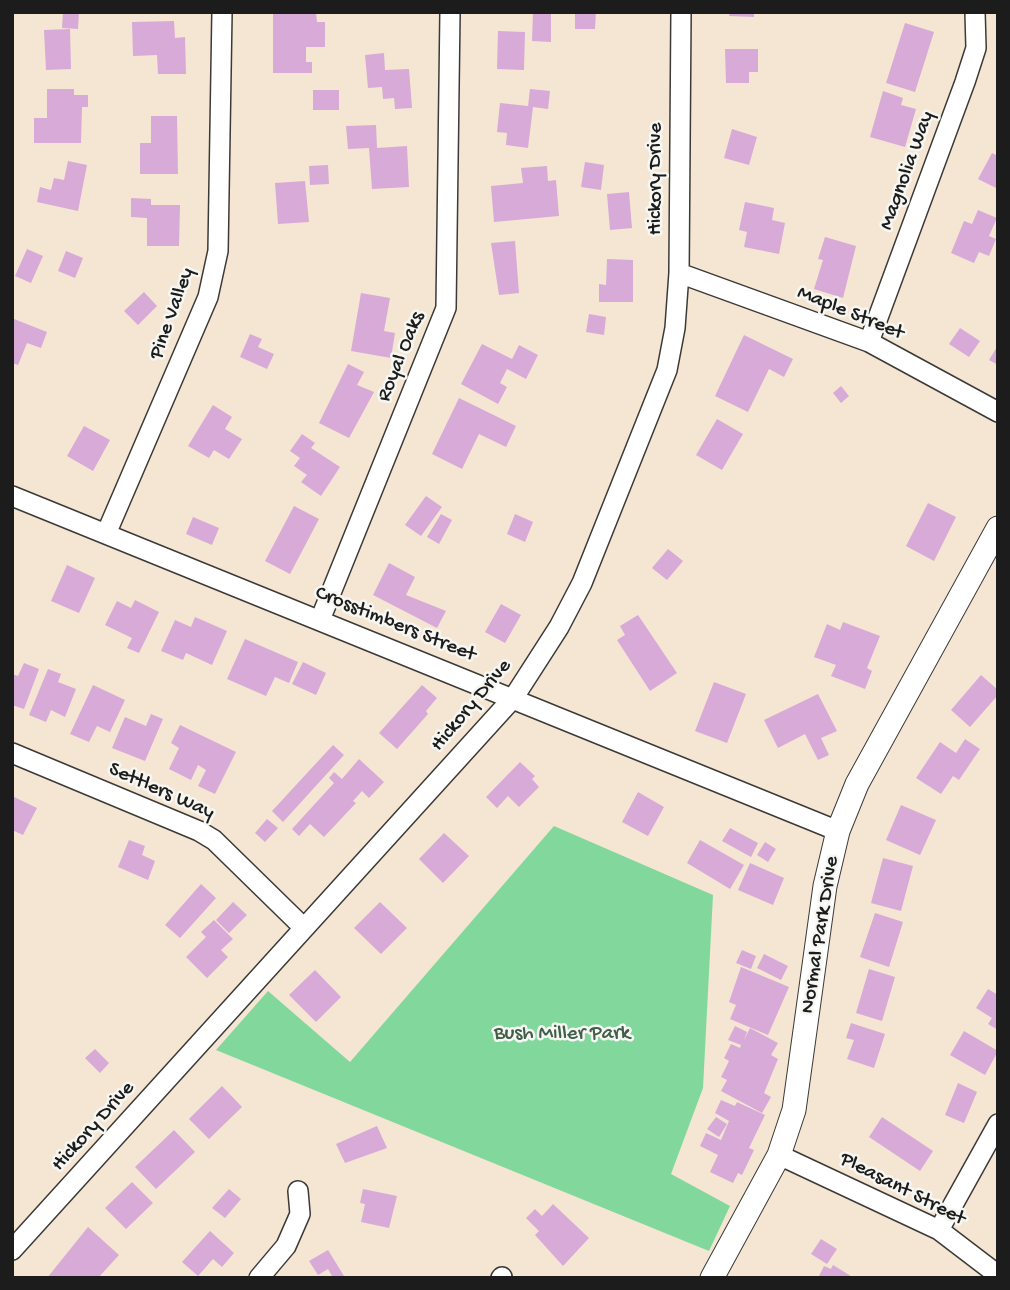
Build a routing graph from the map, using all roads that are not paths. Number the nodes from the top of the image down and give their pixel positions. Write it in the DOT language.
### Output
graph roads {
  1 [pos="222,12"];
  2 [pos="450,12"];
  3 [pos="681,12"];
  4 [pos="975,12"];
  5 [pos="679,273"];
  6 [pos="869,342"];
  7 [pos="998,412"];
  8 [pos="12,496"];
  9 [pos="998,527"];
  10 [pos="106,534"];
  11 [pos="320,620"];
  12 [pos="514,697"];
  13 [pos="12,753"];
  14 [pos="838,831"];
  15 [pos="304,928"];
  16 [pos="998,1124"];
  17 [pos="779,1155"];
  18 [pos="298,1191"];
  19 [pos="939,1230"];
  20 [pos="12,1250"];
  21 [pos="998,1275"];
  22 [pos="259,1278"];
  23 [pos="712,1278"];
  1 -- 10 [label="street, Pine Valley"];
  2 -- 11 [label="street, Royal Oaks"];
  3 -- 5 [label="street, Hickory Drive"];
  4 -- 6 [label="street, Magnolia Way"];
  5 -- 6 [label="street, Maple Street"];
  5 -- 12 [label="street, Hickory Drive"];
  6 -- 7 [label="street, Maple Street"];
  8 -- 10 [label="street, Crosstimbers Street"];
  9 -- 14 [label="street, Normal Park Drive"];
  10 -- 11 [label="street, Crosstimbers Street"];
  11 -- 12 [label="street, Crosstimbers Street"];
  12 -- 14 [label="street, Crosstimbers Street"];
  12 -- 15 [label="street, Hickory Drive"];
  13 -- 15 [label="street, Settlers Way"];
  14 -- 17 [label="street, Normal Park Drive"];
  15 -- 20 [label="street, Hickory Drive"];
  16 -- 19 [label="street"];
  17 -- 19 [label="street, Pleasant Street"];
  17 -- 23 [label="street, Normal Park Drive"];
  18 -- 22 [label="street"];
  19 -- 21 [label="street, Pleasant Street"];
}
